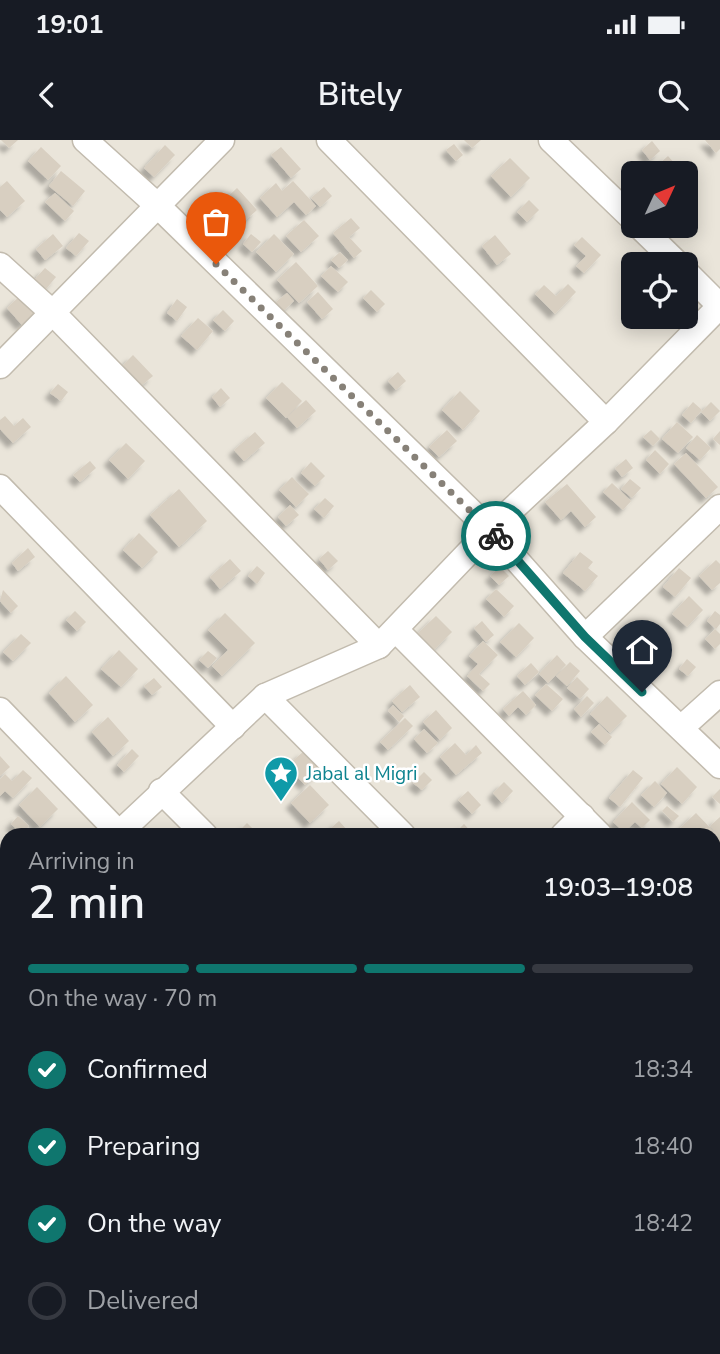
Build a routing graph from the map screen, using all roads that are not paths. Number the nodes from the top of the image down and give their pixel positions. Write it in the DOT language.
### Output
graph roads {
  1 [pos="85,140"];
  2 [pos="222,140"];
  3 [pos="329,140"];
  4 [pos="551,140"];
  5 [pos="158,206"];
  6 [pos="621,207"];
  7 [pos="651,238"];
  8 [pos="666,252"];
  9 [pos="0,265"];
  10 [pos="698,284"];
  11 [pos="720,306"];
  12 [pos="54,313"];
  13 [pos="0,366"];
  14 [pos="606,422"];
  15 [pos="0,487"];
  16 [pos="720,506"];
  17 [pos="490,530"];
  18 [pos="585,637"];
  19 [pos="387,638"];
  20 [pos="720,693"];
  21 [pos="265,696"];
  22 [pos="0,710"];
  23 [pos="233,727"];
  24 [pos="681,728"];
  25 [pos="720,766"];
  26 [pos="161,791"];
  27 [pos="582,816"];
  28 [pos="112,828"];
  29 [pos="124,828"];
  30 [pos="198,828"];
  31 [pos="396,828"];
  32 [pos="570,828"];
  33 [pos="593,828"];
  1 -- 5 [label="street"];
  2 -- 5 [label="street"];
  3 -- 14 [label="street"];
  4 -- 6 [label="street"];
  5 -- 12 [label="street"];
  5 -- 17 [label="street"];
  7 -- 8 [label="street"];
  9 -- 12 [label="street"];
  10 -- 11 [label="street"];
  11 -- 14 [label="street"];
  12 -- 13 [label="street"];
  12 -- 19 [label="street"];
  14 -- 17 [label="street"];
  15 -- 23 [label="street"];
  16 -- 18 [label="street"];
  17 -- 18 [label="street"];
  17 -- 19 [label="street"];
  18 -- 24 [label="street"];
  19 -- 21 [label="street"];
  19 -- 27 [label="street"];
  20 -- 24 [label="street"];
  21 -- 23 [label="street"];
  21 -- 31 [label="street"];
  22 -- 28 [label="street"];
  23 -- 26 [label="street"];
  24 -- 25 [label="street"];
  26 -- 29 [label="street"];
  26 -- 30 [label="street"];
  27 -- 32 [label="street"];
  27 -- 33 [label="street"];
}
